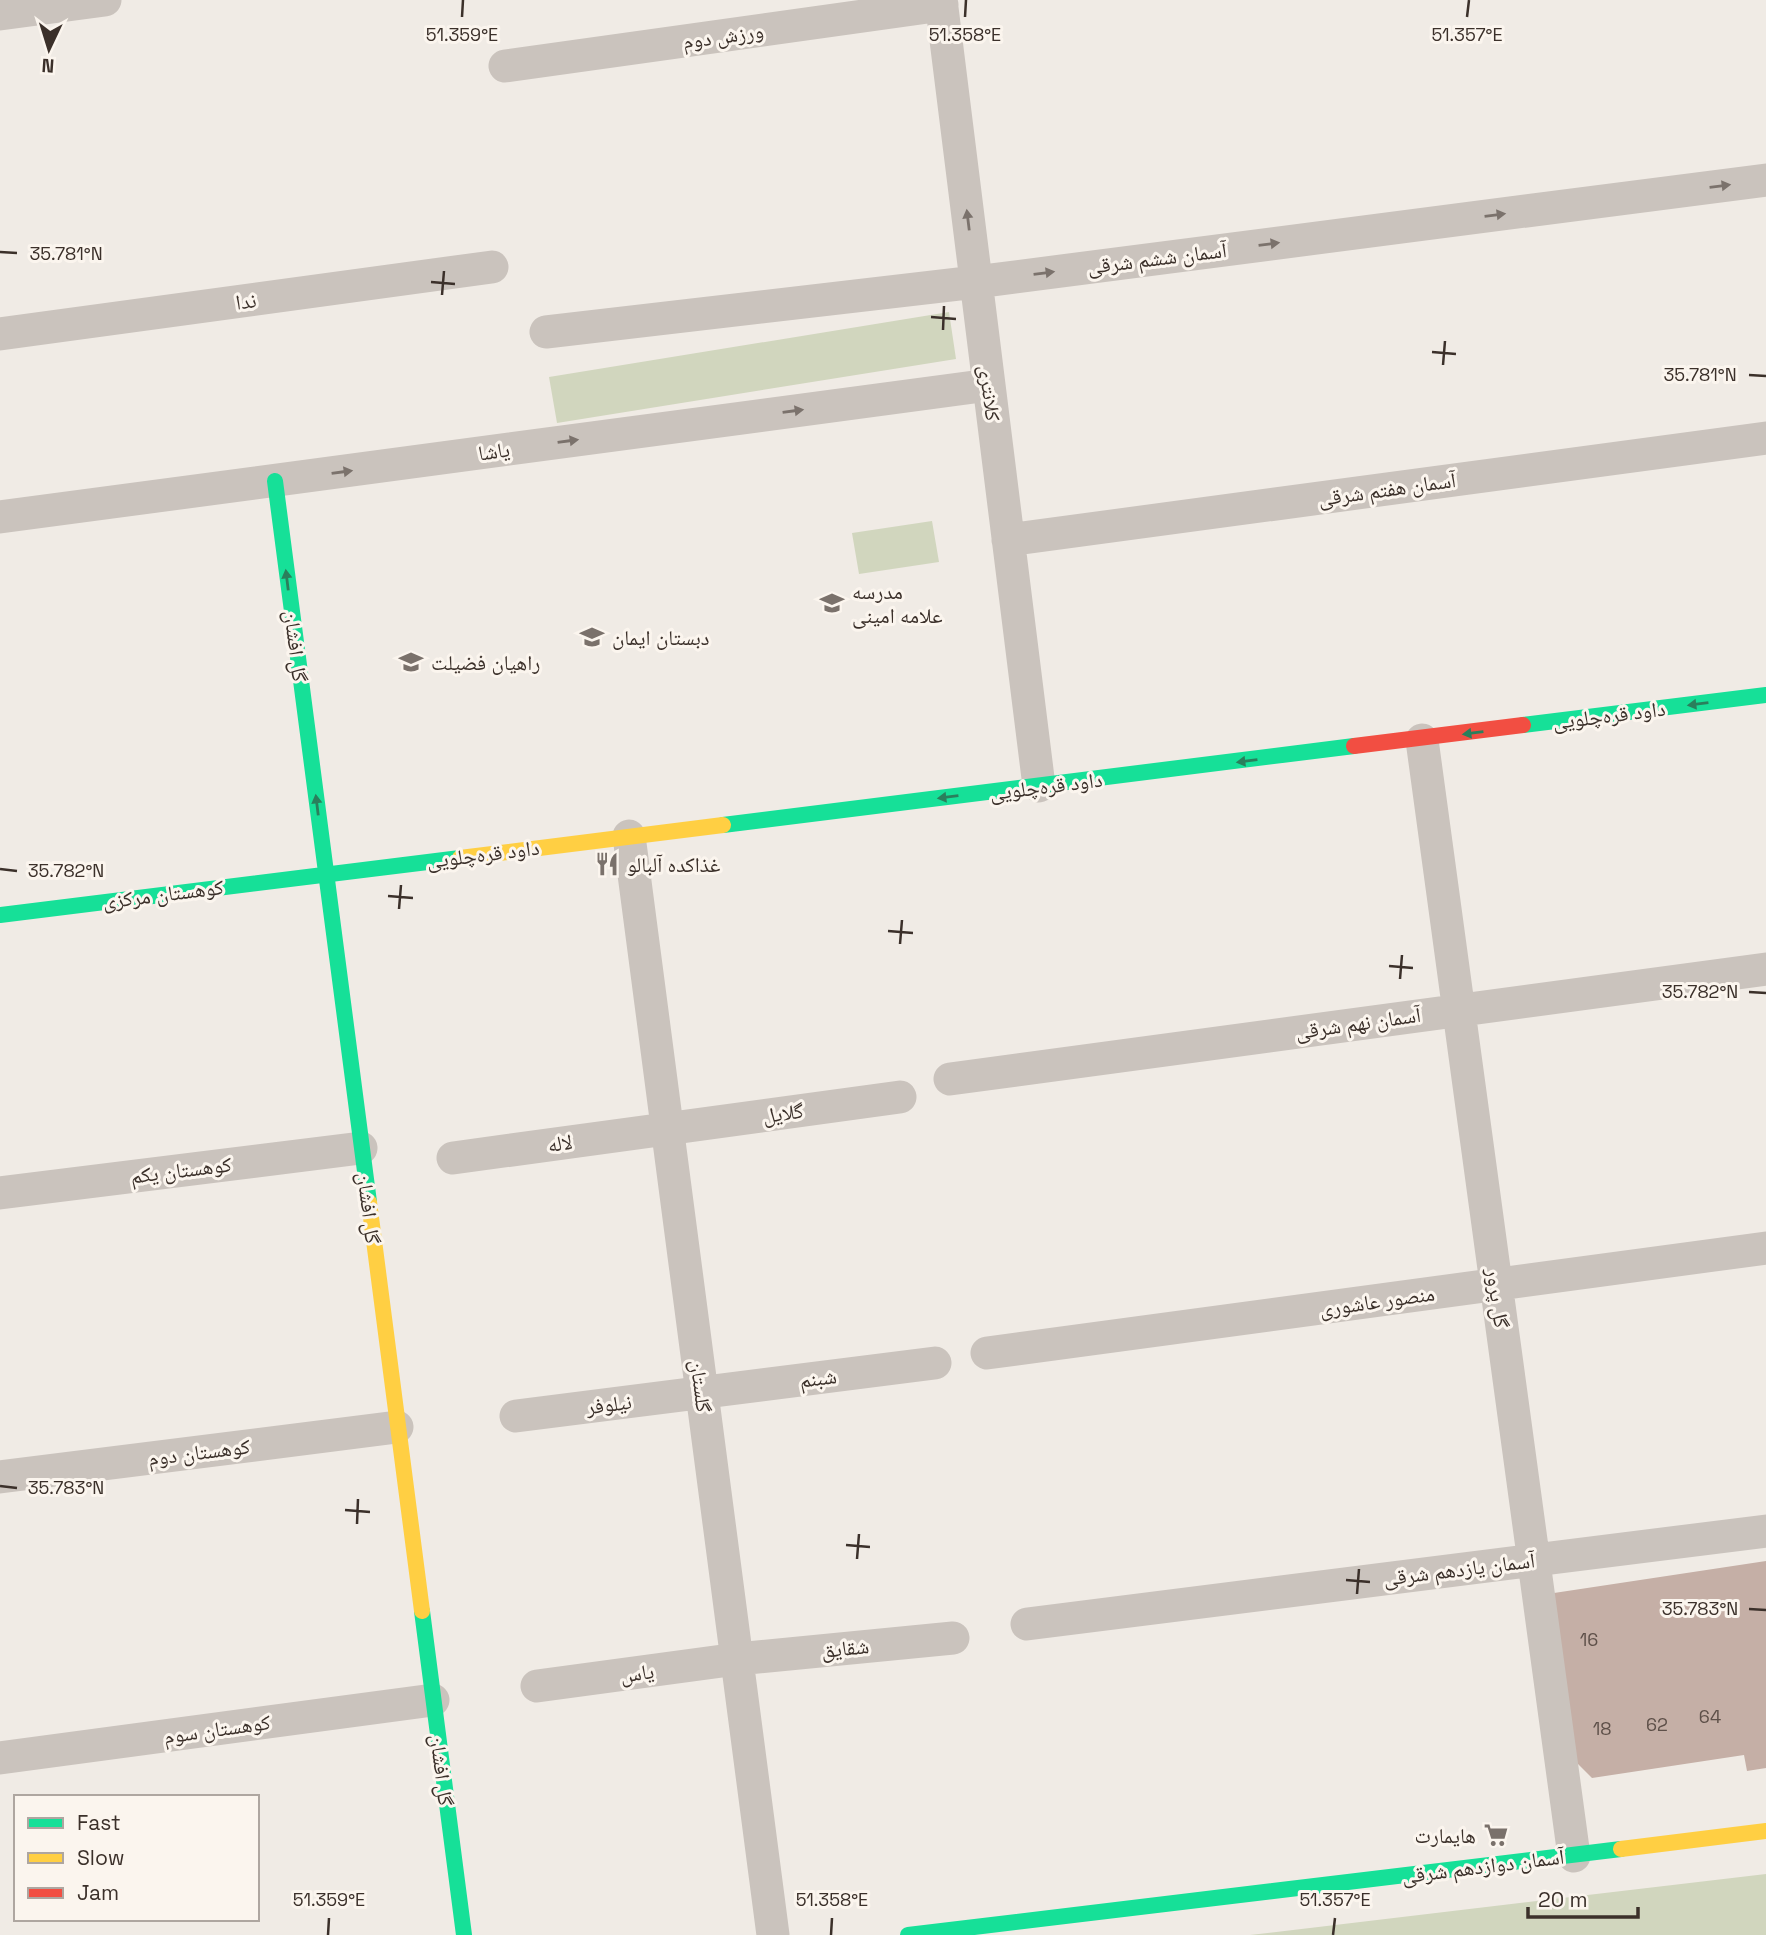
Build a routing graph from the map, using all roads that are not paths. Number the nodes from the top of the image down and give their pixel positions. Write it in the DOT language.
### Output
graph roads {
  1 [pos="105,0"];
  2 [pos="942,3"];
  3 [pos="0,14"];
  4 [pos="505,66"];
  5 [pos="1766,180"];
  6 [pos="492,267"];
  7 [pos="976,282"];
  8 [pos="547,332"];
  9 [pos="0,334"];
  10 [pos="989,385"];
  11 [pos="1766,438"];
  12 [pos="275,481"];
  13 [pos="0,517"];
  14 [pos="1008,540"];
  15 [pos="1766,695"];
  16 [pos="1422,740"];
  17 [pos="1039,786"];
  18 [pos="629,836"];
  19 [pos="326,873"];
  20 [pos="0,915"];
  21 [pos="1766,969"];
  22 [pos="1459,1010"];
  23 [pos="950,1079"];
  24 [pos="900,1097"];
  25 [pos="667,1129"];
  26 [pos="361,1148"];
  27 [pos="453,1158"];
  28 [pos="0,1193"];
  29 [pos="1766,1248"];
  30 [pos="1496,1285"];
  31 [pos="987,1353"];
  32 [pos="935,1363"];
  33 [pos="702,1392"];
  34 [pos="516,1416"];
  35 [pos="397,1427"];
  36 [pos="0,1477"];
  37 [pos="1766,1531"];
  38 [pos="1534,1559"];
  39 [pos="1027,1623"];
  40 [pos="953,1637"];
  41 [pos="737,1659"];
  42 [pos="537,1686"];
  43 [pos="433,1700"];
  44 [pos="0,1758"];
  45 [pos="1766,1831"];
  46 [pos="1574,1856"];
  47 [pos="464,1935"];
  48 [pos="773,1935"];
  49 [pos="908,1935"];
  1 -- 3 [label="street"];
  2 -- 4 [label="street, ورزش دوم"];
  7 -- 2 [label="street, کلانتری, one-way"];
  7 -- 5 [label="street, آسمان ششم شرقی, one-way"];
  6 -- 9 [label="street, ندا"];
  7 -- 8 [label="street, آسمان ششم شرقی"];
  7 -- 10 [label="street, کلانتری"];
  12 -- 10 [label="street, یاشا, one-way"];
  10 -- 14 [label="street, کلانتری"];
  11 -- 14 [label="street, آسمان هفتم شرقی"];
  12 -- 13 [label="street, یاشا"];
  19 -- 12 [label="street, گل افشان, one-way"];
  14 -- 17 [label="street, کلانتری"];
  15 -- 16 [label="street, داود قره‌چلویی, one-way"];
  16 -- 17 [label="street, داود قره‌چلویی, one-way"];
  16 -- 22 [label="street, گل پرور"];
  17 -- 18 [label="street, داود قره‌چلویی, one-way"];
  18 -- 19 [label="street, داود قره‌چلویی"];
  18 -- 25 [label="street, گلستان"];
  19 -- 20 [label="street, کوهستان مرکزی"];
  19 -- 26 [label="street, گل افشان"];
  21 -- 22 [label="street, آسمان نهم شرقی"];
  22 -- 23 [label="street, آسمان نهم شرقی"];
  22 -- 30 [label="street, گل پرور"];
  24 -- 25 [label="street, گلایل"];
  25 -- 27 [label="street, لاله"];
  25 -- 33 [label="street, گلستان"];
  26 -- 28 [label="street, کوهستان یکم"];
  26 -- 35 [label="street, گل افشان"];
  29 -- 30 [label="street, منصور عاشوری"];
  30 -- 31 [label="street, منصور عاشوری"];
  30 -- 38 [label="street, گل پرور"];
  32 -- 33 [label="street, شبنم"];
  33 -- 34 [label="street, نیلوفر"];
  33 -- 41 [label="street, گلستان"];
  35 -- 36 [label="street, کوهستان دوم"];
  35 -- 43 [label="street, گل افشان"];
  37 -- 38 [label="street, آسمان یازدهم شرقی"];
  38 -- 39 [label="street, آسمان یازدهم شرقی"];
  38 -- 46 [label="street, گل پرور"];
  40 -- 41 [label="street, شقایق"];
  41 -- 42 [label="street, یاس"];
  41 -- 48 [label="street, گلستان"];
  43 -- 44 [label="street, کوهستان سوم"];
  43 -- 47 [label="street, گل افشان"];
  45 -- 46 [label="street, آسمان دوازدهم شرقی"];
  46 -- 49 [label="street, آسمان دوازدهم شرقی"];
}
